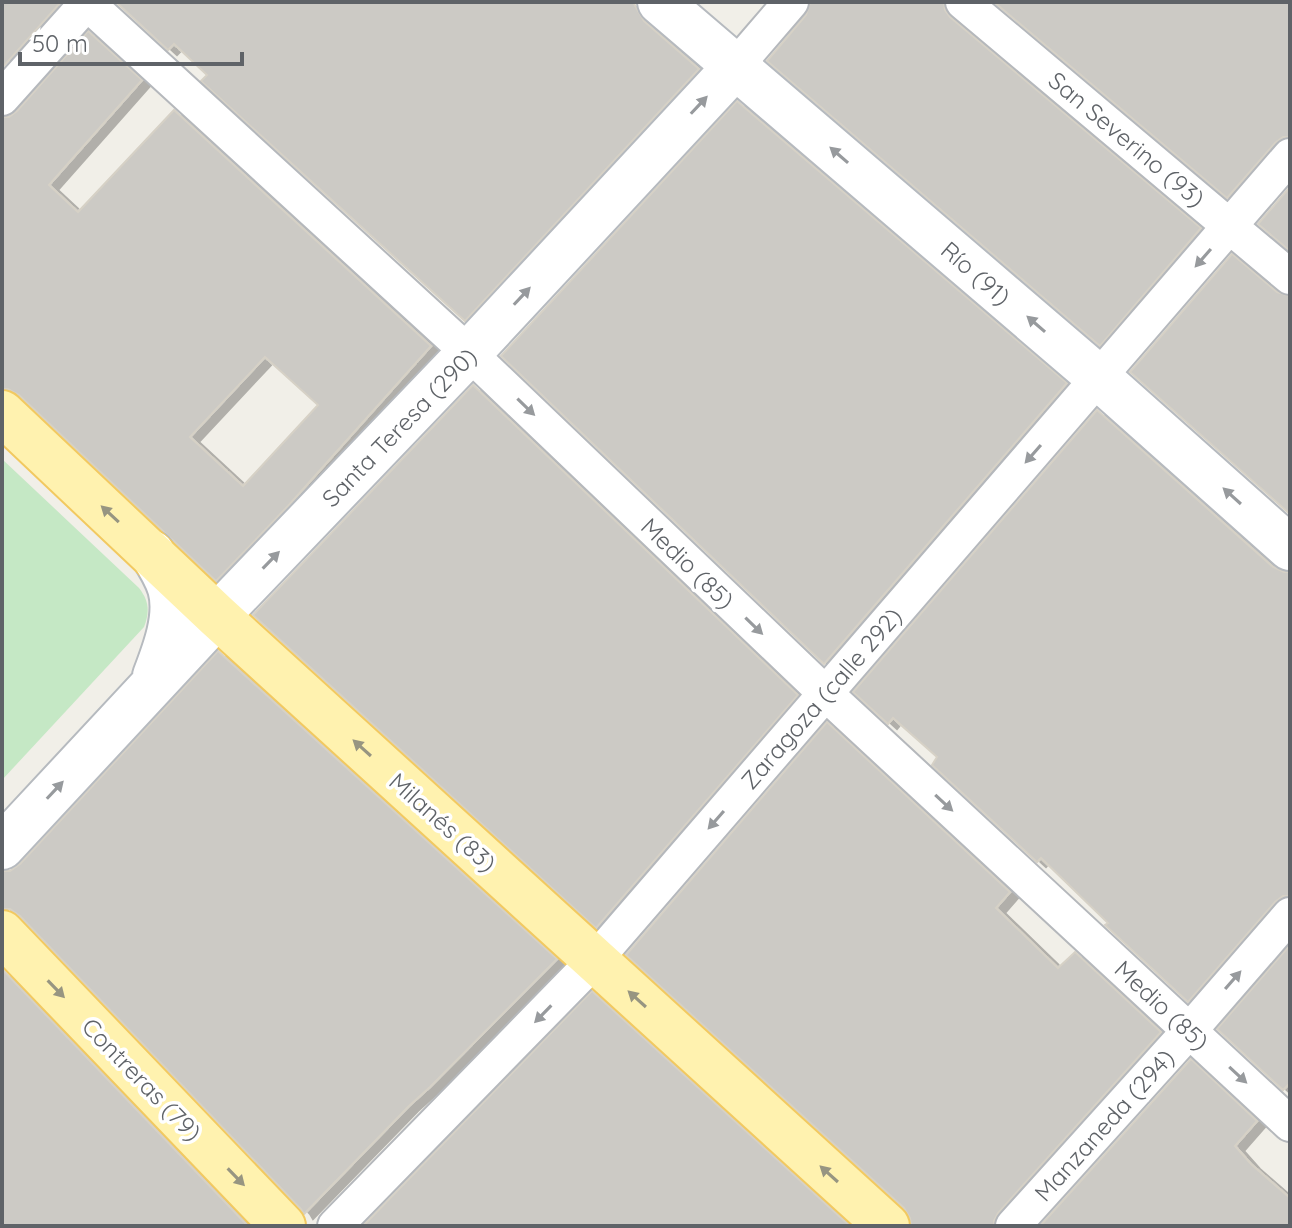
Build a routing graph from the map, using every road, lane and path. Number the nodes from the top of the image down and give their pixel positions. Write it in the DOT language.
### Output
graph roads {
  1 [pos="87,2"];
  2 [pos="660,2"];
  3 [pos="791,2"];
  4 [pos="963,2"];
  5 [pos="735,67"];
  6 [pos="2,98"];
  7 [pos="1290,156"];
  8 [pos="1231,226"];
  9 [pos="1290,277"];
  10 [pos="469,353"];
  11 [pos="1099,378"];
  12 [pos="2,413"];
  13 [pos="1290,548"];
  14 [pos="152,553"];
  15 [pos="217,616"];
  16 [pos="152,686"];
  17 [pos="825,693"];
  18 [pos="8,836"];
  19 [pos="1290,915"];
  20 [pos="2,933"];
  21 [pos="595,960"];
  22 [pos="1190,1030"];
  23 [pos="1290,1124"];
  24 [pos="283,1226"];
  25 [pos="335,1226"];
  26 [pos="887,1226"];
  27 [pos="1013,1226"];
  1 -- 6 [label="street"];
  1 -- 10 [label="street, Medio (85)"];
  2 -- 5 [label="street, Río (91)"];
  3 -- 5 [label="street, Santa Teresa (290)"];
  4 -- 8 [label="street, San Severino (93)"];
  10 -- 5 [label="street, Santa Teresa (290), one-way"];
  11 -- 5 [label="street, Río (91), one-way"];
  7 -- 8 [label="street, Zaragoza (calle 292)"];
  8 -- 9 [label="street, San Severino (93)"];
  8 -- 11 [label="street, Zaragoza (calle 292), one-way"];
  15 -- 10 [label="street, Santa Teresa (290), one-way"];
  10 -- 17 [label="street, Medio (85), one-way"];
  13 -- 11 [label="street, Río (91), one-way"];
  11 -- 17 [label="street, Zaragoza (calle 292), one-way"];
  14 -- 12 [label="main road, Milanés (83), one-way"];
  14 -- 15 [label="main road, Milanés (83)"];
  14 -- 16 [label="street"];
  15 -- 16 [label="street, Santa Teresa (290)"];
  21 -- 15 [label="main road, Milanés (83), one-way"];
  18 -- 16 [label="street, Santa Teresa (290), one-way"];
  17 -- 21 [label="street, Zaragoza (calle 292), one-way"];
  17 -- 22 [label="street, Medio (85), one-way"];
  22 -- 19 [label="street, Manzaneda (294), one-way"];
  20 -- 24 [label="main road, Contreras (79), one-way"];
  21 -- 25 [label="street, Zaragoza (calle 292), one-way"];
  26 -- 21 [label="main road, Milanés (83), one-way"];
  22 -- 23 [label="street, Medio (85), one-way"];
  22 -- 27 [label="street, Manzaneda (294)"];
}
